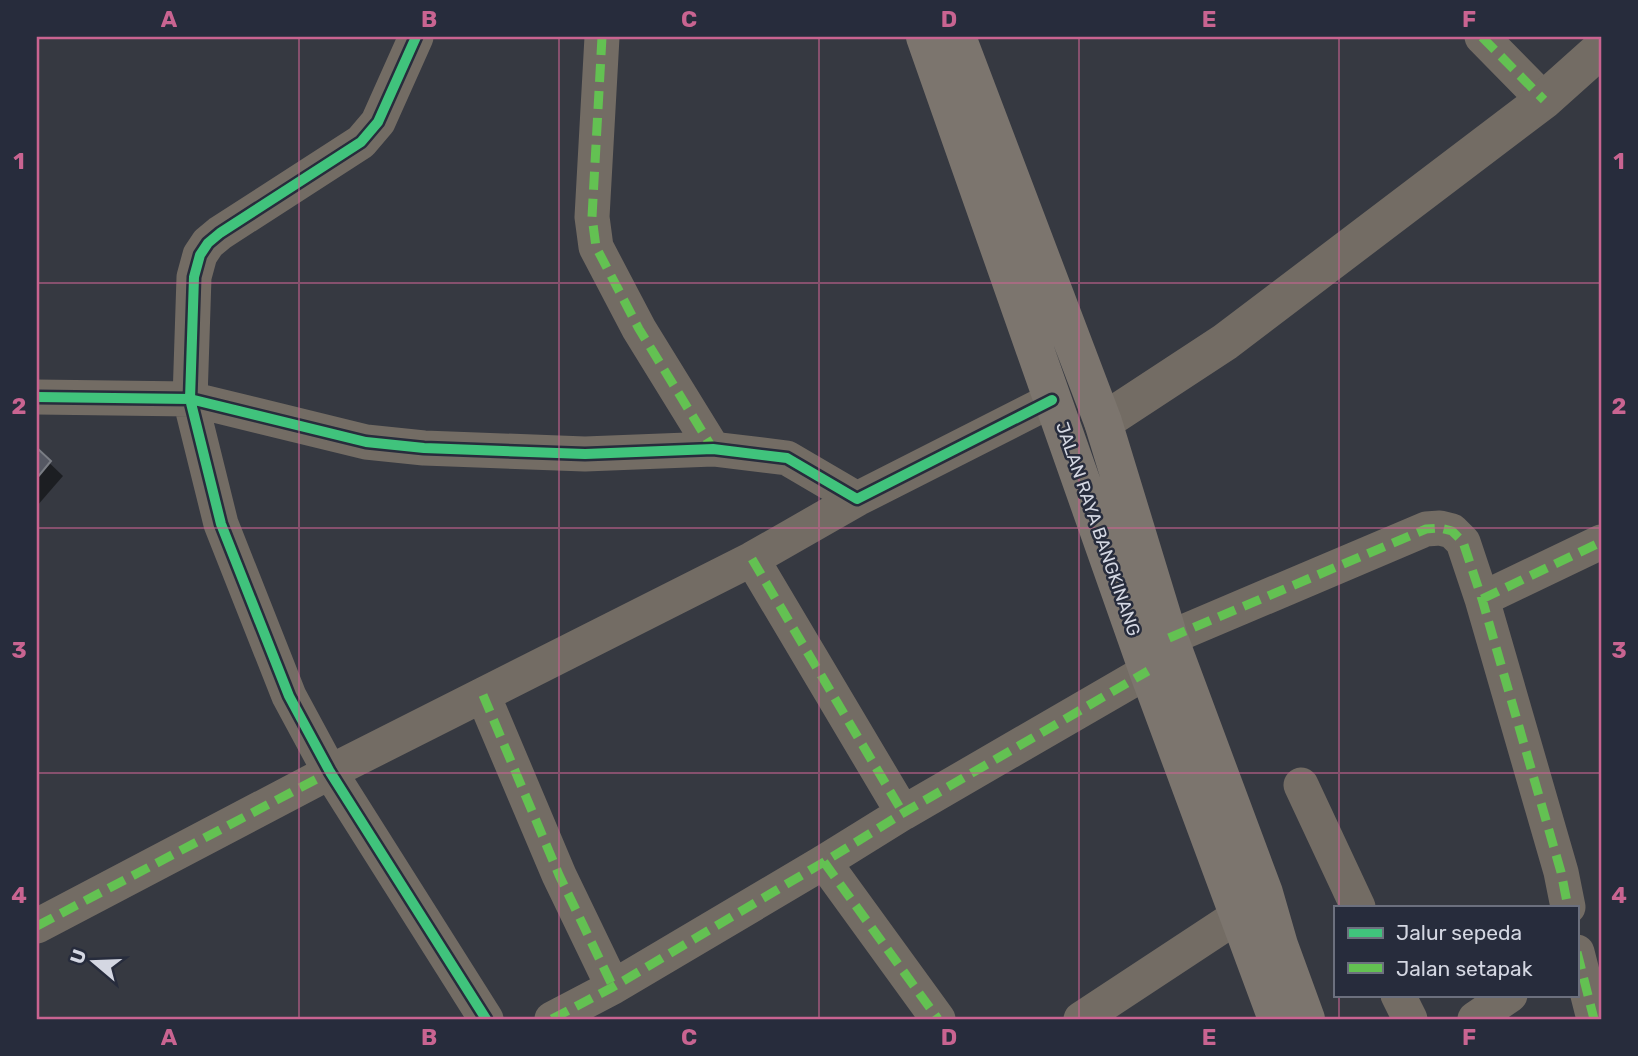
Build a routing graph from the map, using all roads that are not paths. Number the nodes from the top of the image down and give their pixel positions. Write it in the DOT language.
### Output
graph roads {
  1 [pos="416,37"];
  2 [pos="602,37"];
  3 [pos="925,37"];
  4 [pos="957,37"];
  5 [pos="1482,37"];
  6 [pos="1601,49"];
  7 [pos="1544,100"];
  8 [pos="37,397"];
  9 [pos="190,399"];
  10 [pos="1052,400"];
  11 [pos="1103,422"];
  12 [pos="713,449"];
  13 [pos="857,499"];
  14 [pos="1601,542"];
  15 [pos="752,559"];
  16 [pos="1482,599"];
  17 [pos="1169,638"];
  18 [pos="1148,671"];
  19 [pos="483,695"];
  20 [pos="330,772"];
  21 [pos="1301,785"];
  22 [pos="903,813"];
  23 [pos="824,862"];
  24 [pos="1358,906"];
  25 [pos="1568,906"];
  26 [pos="1238,915"];
  27 [pos="37,926"];
  28 [pos="1601,937"];
  29 [pos="1578,949"];
  30 [pos="1578,954"];
  31 [pos="613,987"];
  32 [pos="1398,996"];
  33 [pos="1509,996"];
  34 [pos="1295,1017"];
  35 [pos="486,1019"];
  36 [pos="552,1019"];
  37 [pos="938,1019"];
  38 [pos="1081,1019"];
  39 [pos="1410,1019"];
  40 [pos="1475,1019"];
  41 [pos="1594,1019"];
  1 -- 9 [label="street"];
  2 -- 12 [label="street"];
  3 -- 10 [label="highway, JALAN RAYA BANGKINANG"];
  4 -- 11 [label="highway, JALAN RAYA BANGKINANG"];
  5 -- 7 [label="street"];
  6 -- 7 [label="street"];
  7 -- 11 [label="street"];
  8 -- 9 [label="street"];
  9 -- 12 [label="street"];
  9 -- 20 [label="street"];
  10 -- 13 [label="street"];
  10 -- 18 [label="highway, JALAN RAYA BANGKINANG"];
  11 -- 17 [label="highway, JALAN RAYA BANGKINANG"];
  12 -- 13 [label="street"];
  13 -- 15 [label="street"];
  14 -- 16 [label="street"];
  15 -- 19 [label="street"];
  15 -- 22 [label="street"];
  16 -- 17 [label="street"];
  16 -- 25 [label="street"];
  17 -- 34 [label="highway, JALAN RAYA BANGKINANG"];
  18 -- 22 [label="street"];
  18 -- 26 [label="highway, JALAN RAYA BANGKINANG"];
  19 -- 20 [label="street"];
  19 -- 31 [label="street"];
  20 -- 27 [label="street"];
  20 -- 35 [label="street"];
  21 -- 24 [label="street"];
  22 -- 23 [label="street"];
  23 -- 31 [label="street"];
  23 -- 37 [label="street"];
  26 -- 34 [label="highway, JALAN RAYA BANGKINANG"];
  26 -- 38 [label="street"];
  28 -- 29 [label="street"];
  30 -- 41 [label="street"];
  31 -- 36 [label="street"];
  32 -- 39 [label="street"];
  33 -- 40 [label="street"];
}
